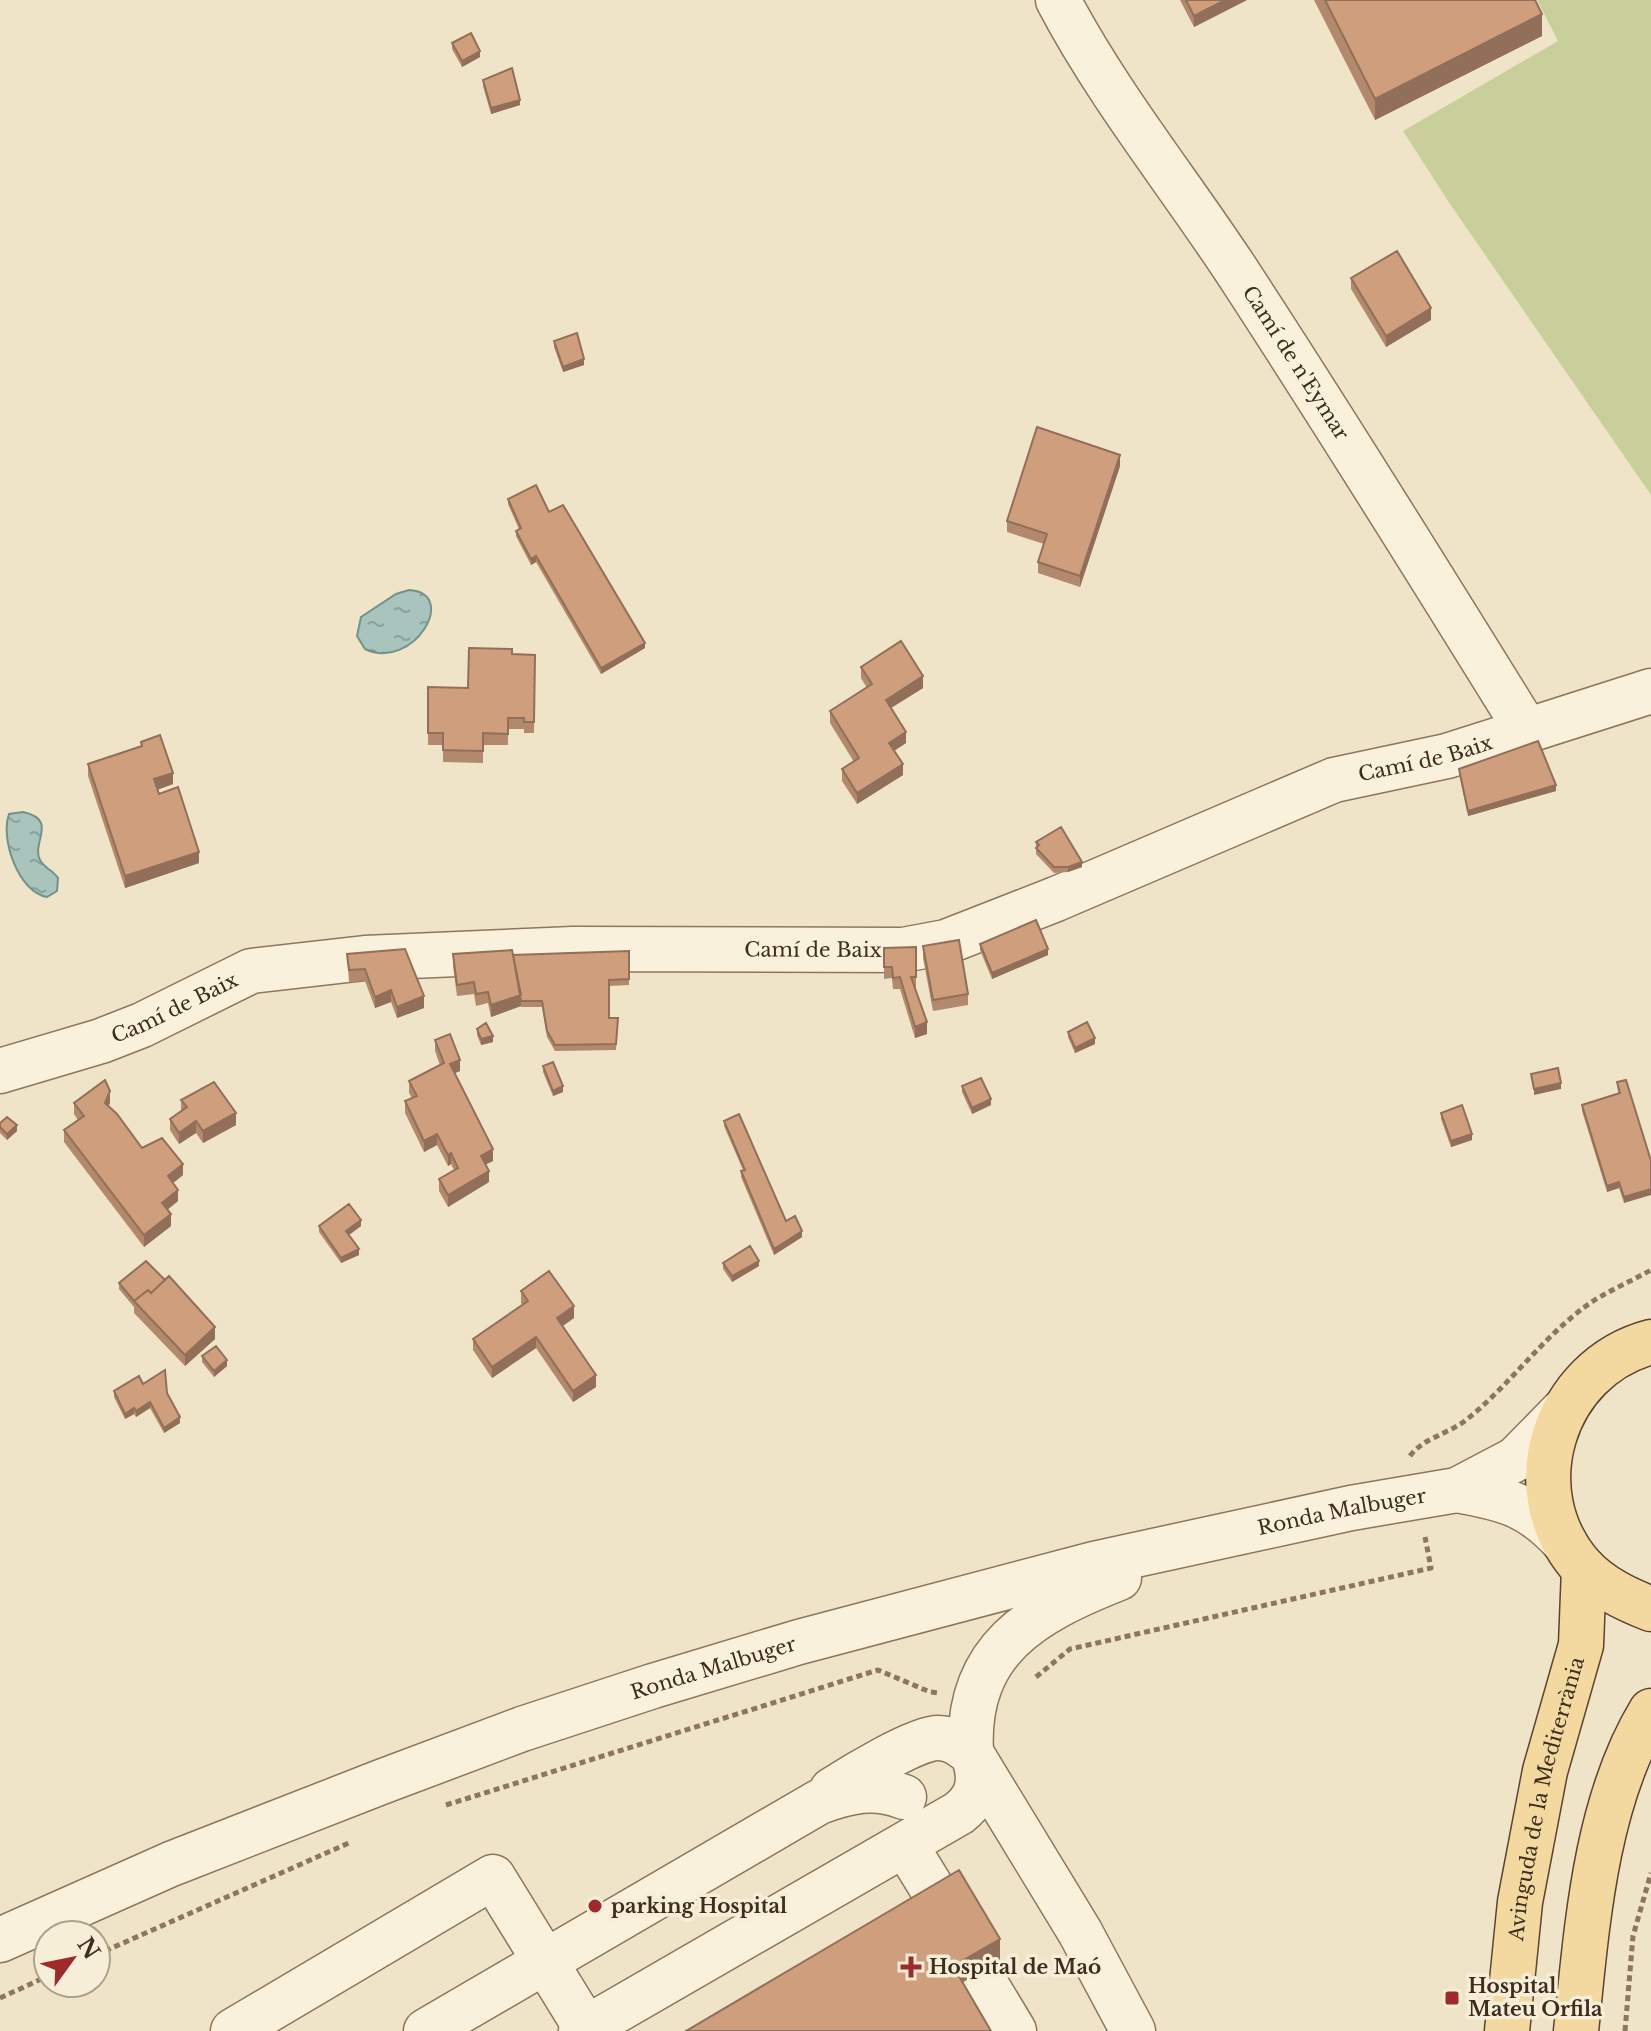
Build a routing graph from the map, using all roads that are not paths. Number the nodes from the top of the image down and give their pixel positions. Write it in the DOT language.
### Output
graph roads {
  1 [pos="1058,0"];
  2 [pos="1651,691"];
  3 [pos="1527,731"];
  4 [pos="0,1071"];
  5 [pos="1651,1342"];
  6 [pos="1563,1411"];
  7 [pos="1457,1490"];
  8 [pos="1257,1529"];
  9 [pos="1574,1556"];
  10 [pos="1651,1609"];
  11 [pos="1651,1711"];
  12 [pos="917,1744"];
  13 [pos="974,1759"];
  14 [pos="904,1797"];
  15 [pos="800,1811"];
  16 [pos="959,1813"];
  17 [pos="906,1846"];
  18 [pos="941,1903"];
  19 [pos="0,1940"];
  20 [pos="545,1961"];
  21 [pos="979,1973"];
  22 [pos="288,2017"];
  23 [pos="584,2030"];
  24 [pos="233,2031"];
  25 [pos="426,2031"];
  26 [pos="1014,2031"];
  27 [pos="1133,2031"];
  28 [pos="1507,2031"];
  29 [pos="1576,2031"];
  1 -- 3 [label="street, Camí de n'Eymar"];
  2 -- 3 [label="street, Camí de Baix"];
  3 -- 4 [label="street, Camí de Baix"];
  5 -- 6 [label="main road"];
  6 -- 7 [label="street, Ronda Malbuger"];
  6 -- 9 [label="main road"];
  7 -- 8 [label="street, Ronda Malbuger"];
  7 -- 9 [label="street, Ronda Malbuger"];
  8 -- 13 [label="street"];
  8 -- 19 [label="street, Ronda Malbuger"];
  9 -- 10 [label="main road"];
  9 -- 28 [label="main road, Avinguda de la Mediterrània"];
  11 -- 29 [label="main road"];
  12 -- 13 [label="street"];
  12 -- 14 [label="street"];
  12 -- 15 [label="street"];
  13 -- 16 [label="street"];
  13 -- 27 [label="street"];
  14 -- 15 [label="street"];
  14 -- 16 [label="street"];
  15 -- 20 [label="street"];
  16 -- 17 [label="street"];
  17 -- 18 [label="street"];
  17 -- 23 [label="street"];
  20 -- 22 [label="street"];
  20 -- 23 [label="street"];
  20 -- 25 [label="street"];
  21 -- 26 [label="street"];
  22 -- 24 [label="street"];
}
